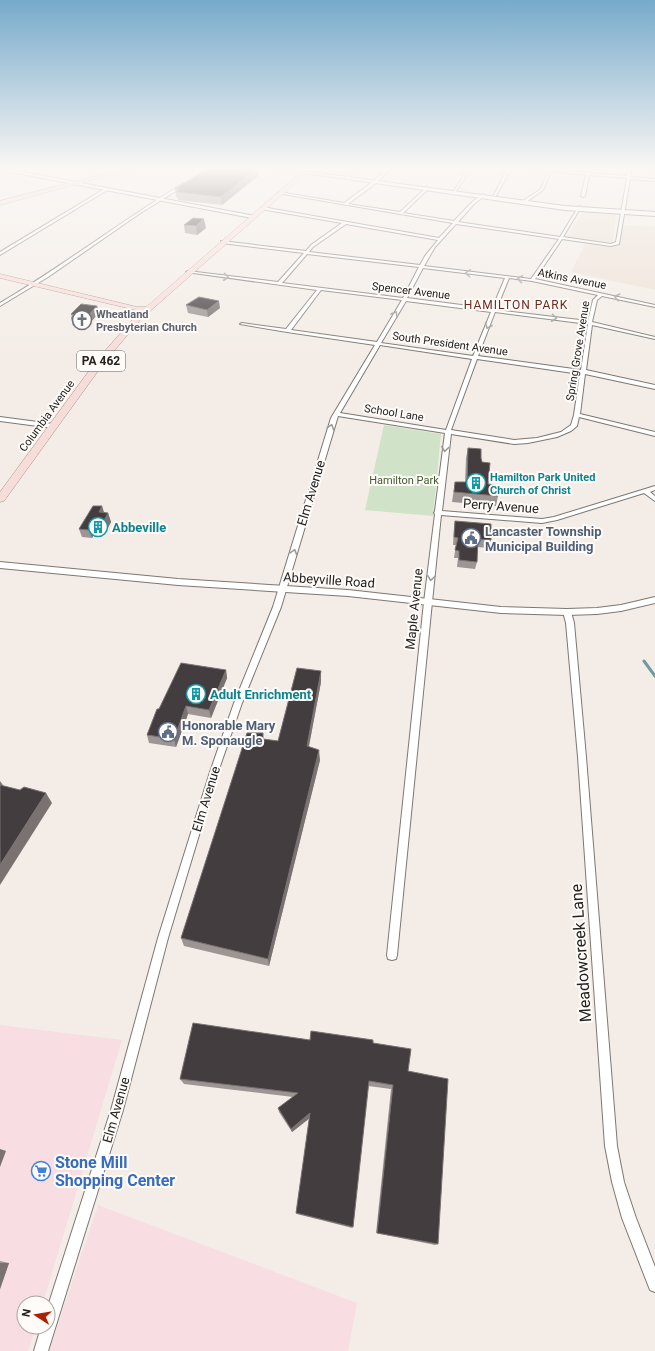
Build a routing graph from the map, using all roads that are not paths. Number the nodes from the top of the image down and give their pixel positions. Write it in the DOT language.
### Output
graph roads {
  1 [pos="36,232"];
  2 [pos="112,232"];
  3 [pos="233,232"];
  4 [pos="331,232"];
  5 [pos="399,232"];
  6 [pos="447,232"];
  7 [pos="519,232"];
  8 [pos="564,232"];
  9 [pos="620,232"];
  10 [pos="561,238"];
  11 [pos="440,239"];
  12 [pos="222,242"];
  13 [pos="0,254"];
  14 [pos="306,254"];
  15 [pos="422,267"];
  16 [pos="188,272"];
  17 [pos="0,276"];
  18 [pos="507,277"];
  19 [pos="532,280"];
  20 [pos="279,284"];
  21 [pos="36,285"];
  22 [pos="320,289"];
  23 [pos="602,294"];
  24 [pos="404,300"];
  25 [pos="0,305"];
  26 [pos="655,306"];
  27 [pos="146,309"];
  28 [pos="494,311"];
  29 [pos="590,323"];
  30 [pos="242,324"];
  31 [pos="287,331"];
  32 [pos="655,338"];
  33 [pos="378,344"];
  34 [pos="475,358"];
  35 [pos="584,372"];
  36 [pos="655,387"];
  37 [pos="336,414"];
  38 [pos="577,414"];
  39 [pos="0,418"];
  40 [pos="53,426"];
  41 [pos="448,432"];
  42 [pos="655,434"];
  43 [pos="655,488"];
  44 [pos="646,491"];
  45 [pos="0,499"];
  46 [pos="655,499"];
  47 [pos="437,513"];
  48 [pos="0,565"];
  49 [pos="283,589"];
  50 [pos="655,600"];
  51 [pos="428,602"];
  52 [pos="567,612"];
  53 [pos="392,955"];
  54 [pos="655,1285"];
  55 [pos="42,1351"];
  1 -- 13 [label="street"];
  2 -- 21 [label="street"];
  3 -- 12 [label="main road, Columbia Avenue / PA 462"];
  4 -- 14 [label="street"];
  5 -- 11 [label="street"];
  6 -- 11 [label="street, Elm Avenue"];
  7 -- 10 [label="street"];
  8 -- 10 [label="street"];
  9 -- 10 [label="street"];
  10 -- 19 [label="street"];
  11 -- 15 [label="street, Elm Avenue"];
  12 -- 14 [label="street, Atkins Avenue"];
  12 -- 16 [label="main road, Columbia Avenue / PA 462"];
  14 -- 15 [label="street, Atkins Avenue"];
  14 -- 20 [label="street"];
  18 -- 15 [label="street, Atkins Avenue, one-way"];
  15 -- 24 [label="street, Elm Avenue"];
  16 -- 20 [label="street, Spencer Avenue, one-way"];
  16 -- 27 [label="main road, Columbia Avenue / PA 462"];
  17 -- 21 [label="main road"];
  19 -- 18 [label="street, Atkins Avenue, one-way"];
  18 -- 28 [label="street, Maple Avenue"];
  19 -- 23 [label="street, Atkins Avenue"];
  20 -- 22 [label="street, Spencer Avenue"];
  21 -- 25 [label="street"];
  21 -- 27 [label="main road"];
  22 -- 24 [label="street, Spencer Avenue"];
  22 -- 31 [label="street"];
  26 -- 23 [label="street, Atkins Avenue, one-way"];
  23 -- 29 [label="street, Spring Grove Avenue"];
  24 -- 28 [label="street, Spencer Avenue"];
  33 -- 24 [label="street, Elm Avenue, one-way"];
  27 -- 40 [label="main road, Columbia Avenue / PA 462"];
  28 -- 29 [label="street, Spencer Avenue, one-way"];
  28 -- 34 [label="street, Maple Avenue, one-way"];
  29 -- 32 [label="street, Spencer Avenue"];
  29 -- 35 [label="street, Spring Grove Avenue"];
  30 -- 31 [label="street, South President Avenue"];
  31 -- 33 [label="street, South President Avenue"];
  33 -- 34 [label="street, South President Avenue"];
  33 -- 37 [label="street, Elm Avenue"];
  34 -- 35 [label="street, South President Avenue"];
  34 -- 41 [label="street, Maple Avenue"];
  35 -- 36 [label="street, South President Avenue"];
  35 -- 38 [label="street, Spring Grove Avenue"];
  37 -- 41 [label="street, School Lane"];
  49 -- 37 [label="street, Elm Avenue, one-way"];
  38 -- 41 [label="street, School Lane"];
  38 -- 42 [label="street"];
  39 -- 40 [label="street"];
  40 -- 45 [label="main road, Columbia Avenue / PA 462"];
  41 -- 47 [label="street, Maple Avenue, one-way"];
  43 -- 44 [label="street, Perry Avenue"];
  44 -- 46 [label="street"];
  44 -- 47 [label="street, Perry Avenue"];
  47 -- 51 [label="street, Maple Avenue, one-way"];
  48 -- 49 [label="street, Abbeyville Road"];
  49 -- 51 [label="street, Abbeyville Road"];
  49 -- 55 [label="street, Elm Avenue"];
  50 -- 52 [label="street, Abbeyville Road"];
  51 -- 52 [label="street, Abbeyville Road"];
  51 -- 53 [label="street, Maple Avenue"];
  52 -- 54 [label="street, Meadowcreek Lane"];
}
